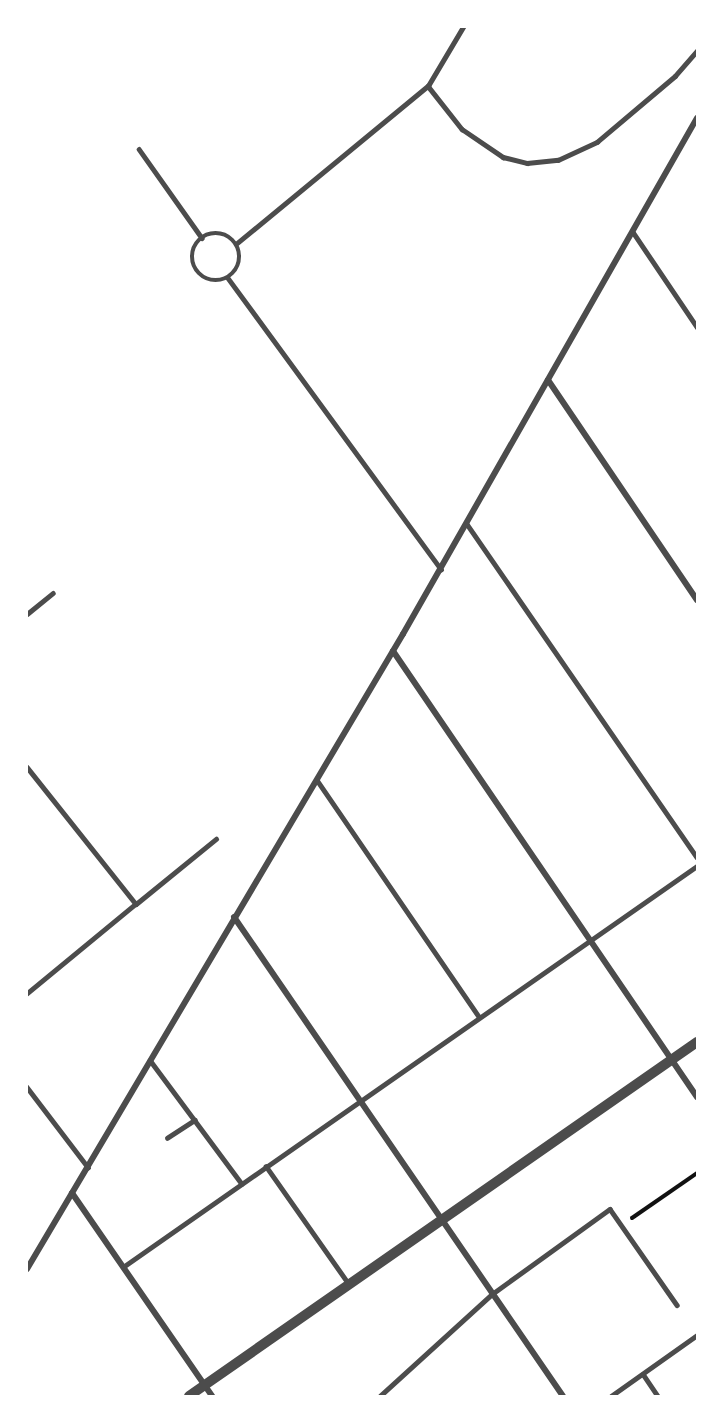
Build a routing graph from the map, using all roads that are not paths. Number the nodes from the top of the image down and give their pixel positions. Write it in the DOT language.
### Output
graph roads {
  1 [pos="463,27"];
  2 [pos="697,51"];
  3 [pos="428,86"];
  4 [pos="697,118"];
  5 [pos="139,149"];
  6 [pos="633,232"];
  7 [pos="202,238"];
  8 [pos="236,244"];
  9 [pos="228,278"];
  10 [pos="697,327"];
  11 [pos="548,380"];
  12 [pos="467,524"];
  13 [pos="441,569"];
  14 [pos="53,593"];
  15 [pos="697,600"];
  16 [pos="27,614"];
  17 [pos="393,651"];
  18 [pos="27,767"];
  19 [pos="317,780"];
  20 [pos="216,839"];
  21 [pos="697,857"];
  22 [pos="697,866"];
  23 [pos="136,904"];
  24 [pos="234,916"];
  25 [pos="590,940"];
  26 [pos="27,994"];
  27 [pos="479,1017"];
  28 [pos="697,1042"];
  29 [pos="672,1059"];
  30 [pos="150,1060"];
  31 [pos="27,1087"];
  32 [pos="697,1097"];
  33 [pos="360,1101"];
  34 [pos="195,1120"];
  35 [pos="167,1138"];
  36 [pos="267,1166"];
  37 [pos="87,1167"];
  38 [pos="242,1184"];
  39 [pos="72,1193"];
  40 [pos="444,1218"];
  41 [pos="123,1267"];
  42 [pos="27,1269"];
  43 [pos="349,1284"];
  44 [pos="492,1294"];
  45 [pos="677,1305"];
  46 [pos="697,1335"];
  47 [pos="643,1374"];
  48 [pos="204,1385"];
  49 [pos="189,1396"];
  50 [pos="212,1396"];
  51 [pos="380,1396"];
  52 [pos="563,1396"];
  53 [pos="611,1396"];
  54 [pos="658,1396"];
  1 -- 3 [label="lane"];
  2 -- 3 [label="lane"];
  3 -- 8 [label="lane"];
  4 -- 6 [label="street"];
  5 -- 7 [label="lane"];
  6 -- 10 [label="lane"];
  6 -- 11 [label="street"];
  7 -- 8 [label="lane"];
  7 -- 9 [label="lane"];
  8 -- 9 [label="lane"];
  9 -- 13 [label="lane"];
  11 -- 12 [label="street"];
  11 -- 15 [label="street"];
  12 -- 13 [label="street"];
  12 -- 21 [label="lane"];
  13 -- 17 [label="street"];
  14 -- 16 [label="lane"];
  17 -- 19 [label="street"];
  17 -- 25 [label="street"];
  18 -- 23 [label="lane"];
  19 -- 24 [label="street"];
  19 -- 27 [label="lane"];
  20 -- 23 [label="lane"];
  22 -- 25 [label="lane"];
  23 -- 26 [label="lane"];
  24 -- 30 [label="street"];
  24 -- 33 [label="street"];
  25 -- 27 [label="lane"];
  25 -- 29 [label="street"];
  27 -- 33 [label="lane"];
  28 -- 29 [label="street"];
  29 -- 32 [label="street"];
  29 -- 40 [label="street"];
  30 -- 34 [label="lane"];
  30 -- 37 [label="street"];
  31 -- 37 [label="lane"];
  33 -- 36 [label="lane"];
  33 -- 40 [label="street"];
  34 -- 35 [label="lane"];
  34 -- 38 [label="lane"];
  36 -- 38 [label="lane"];
  36 -- 43 [label="lane"];
  37 -- 39 [label="street"];
  38 -- 41 [label="lane"];
  39 -- 41 [label="street"];
  39 -- 42 [label="street"];
  40 -- 43 [label="street"];
  40 -- 44 [label="street"];
  41 -- 48 [label="street"];
  43 -- 48 [label="street"];
  44 -- 45 [label="lane"];
  44 -- 51 [label="lane"];
  44 -- 52 [label="street"];
  46 -- 47 [label="lane"];
  47 -- 53 [label="lane"];
  47 -- 54 [label="lane"];
  48 -- 49 [label="street"];
  48 -- 50 [label="street"];
}
